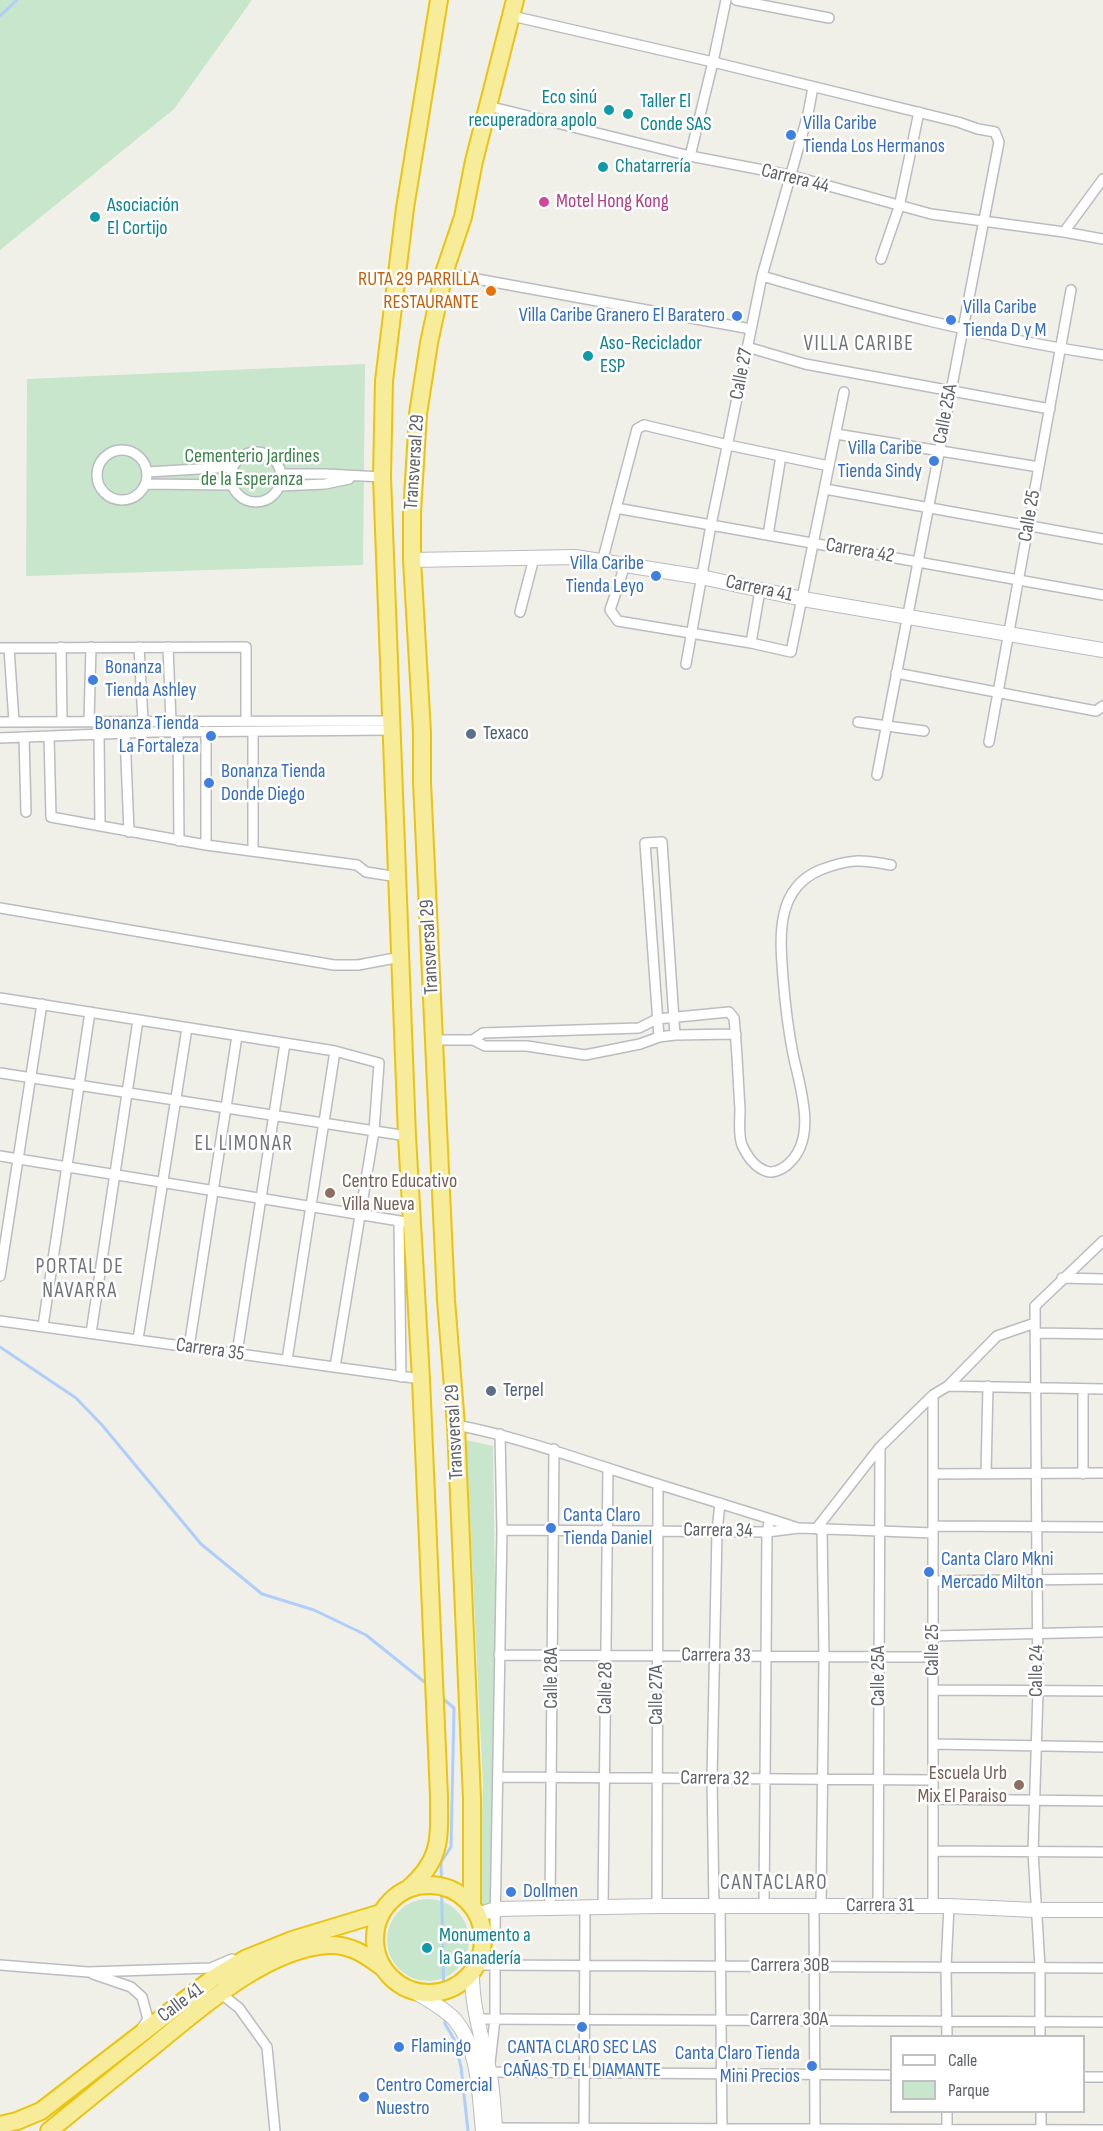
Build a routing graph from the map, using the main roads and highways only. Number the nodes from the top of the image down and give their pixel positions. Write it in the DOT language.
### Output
graph roads {
  1 [pos="439,0"];
  2 [pos="513,8"];
  3 [pos="408,1889"];
  4 [pos="475,1910"];
  5 [pos="381,1913"];
  6 [pos="382,1967"];
  7 [pos="0,2125"];
  8 [pos="49,2131"];
  1 -- 3 [label="highway, Transversal 29"];
  2 -- 4 [label="highway, Transversal 29"];
  3 -- 4 [label="highway"];
  3 -- 5 [label="highway"];
  4 -- 6 [label="highway"];
  5 -- 6 [label="highway"];
  5 -- 7 [label="highway, Calle 41"];
  6 -- 8 [label="highway, Calle 41"];
}
